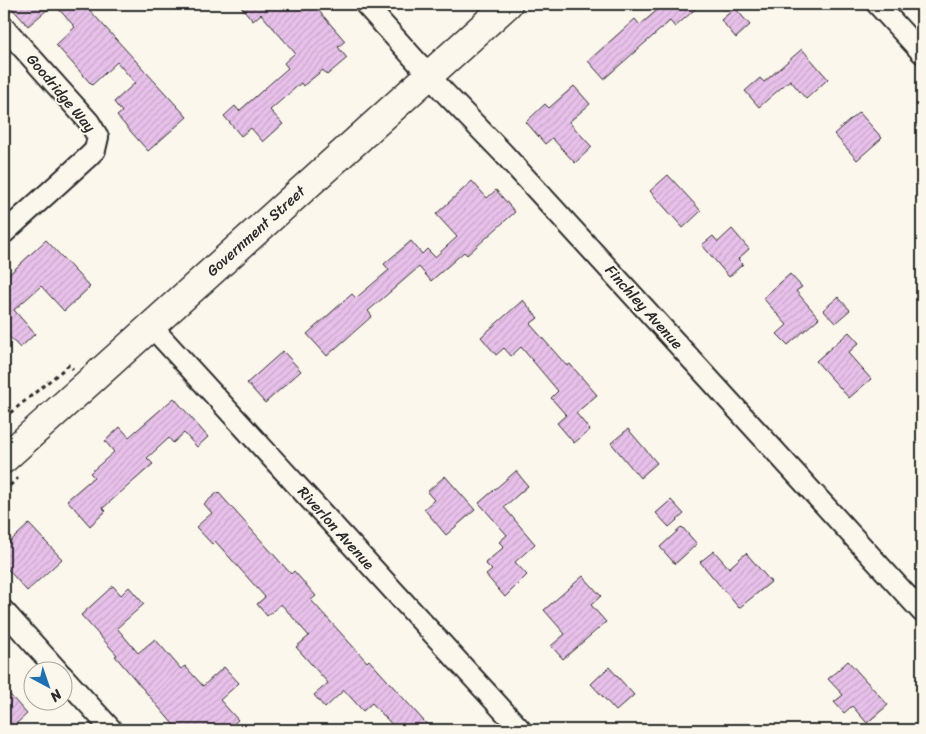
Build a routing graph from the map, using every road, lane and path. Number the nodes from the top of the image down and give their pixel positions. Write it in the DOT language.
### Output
graph roads {
  1 [pos="365,4"];
  2 [pos="508,4"];
  3 [pos="876,4"];
  4 [pos="4,27"];
  5 [pos="922,53"];
  6 [pos="429,75"];
  7 [pos="4,233"];
  8 [pos="152,326"];
  9 [pos="87,384"];
  10 [pos="4,418"];
  11 [pos="4,459"];
  12 [pos="4,611"];
  13 [pos="922,612"];
  14 [pos="50,662"];
  15 [pos="72,687"];
  16 [pos="112,730"];
  17 [pos="521,730"];
  1 -- 6 [label="street, Finchley Avenue"];
  2 -- 6 [label="main road, Government Street"];
  3 -- 5 [label="street"];
  4 -- 7 [label="street, Goodridge Way"];
  6 -- 8 [label="main road, Government Street"];
  6 -- 13 [label="street, Finchley Avenue"];
  8 -- 9 [label="main road, Government Street"];
  8 -- 17 [label="street, Riverlon Avenue"];
  9 -- 10 [label="path"];
  9 -- 11 [label="main road, Government Street"];
  12 -- 14 [label="street"];
  15 -- 16 [label="street"];
}
